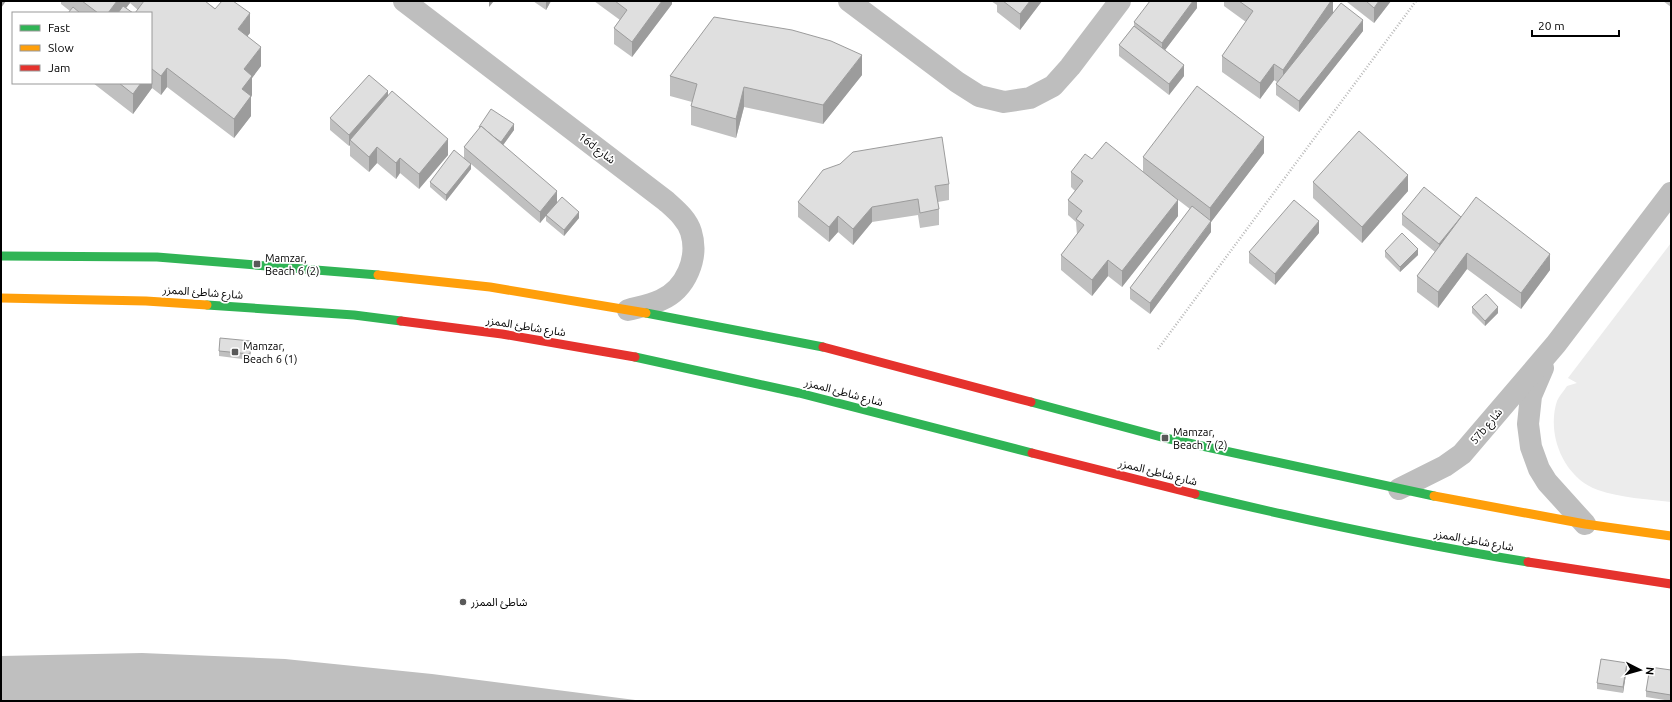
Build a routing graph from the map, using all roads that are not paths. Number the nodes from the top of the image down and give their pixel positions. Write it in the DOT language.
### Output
graph roads {
  1 [pos="849,1"];
  2 [pos="1120,1"];
  3 [pos="414,4"];
  4 [pos="1671,193"];
  5 [pos="1,251"];
  6 [pos="16,255"];
  7 [pos="1,256"];
  8 [pos="1,298"];
  9 [pos="628,310"];
  10 [pos="1556,344"];
  11 [pos="1399,489"];
  12 [pos="1585,524"];
  13 [pos="1671,536"];
  14 [pos="1671,584"];
  1 -- 2 [label="street"];
  3 -- 9 [label="street, 16d شارع"];
  4 -- 10 [label="street, 57b شارع"];
  5 -- 6 [label="main road"];
  6 -- 7 [label="main road"];
  6 -- 9 [label="main road"];
  8 -- 14 [label="main road, شارع شاطئ الممزر"];
  9 -- 11 [label="main road"];
  10 -- 11 [label="street, 57b شارع"];
  10 -- 12 [label="street, 57b شارع"];
  11 -- 12 [label="main road"];
  12 -- 13 [label="main road"];
}
